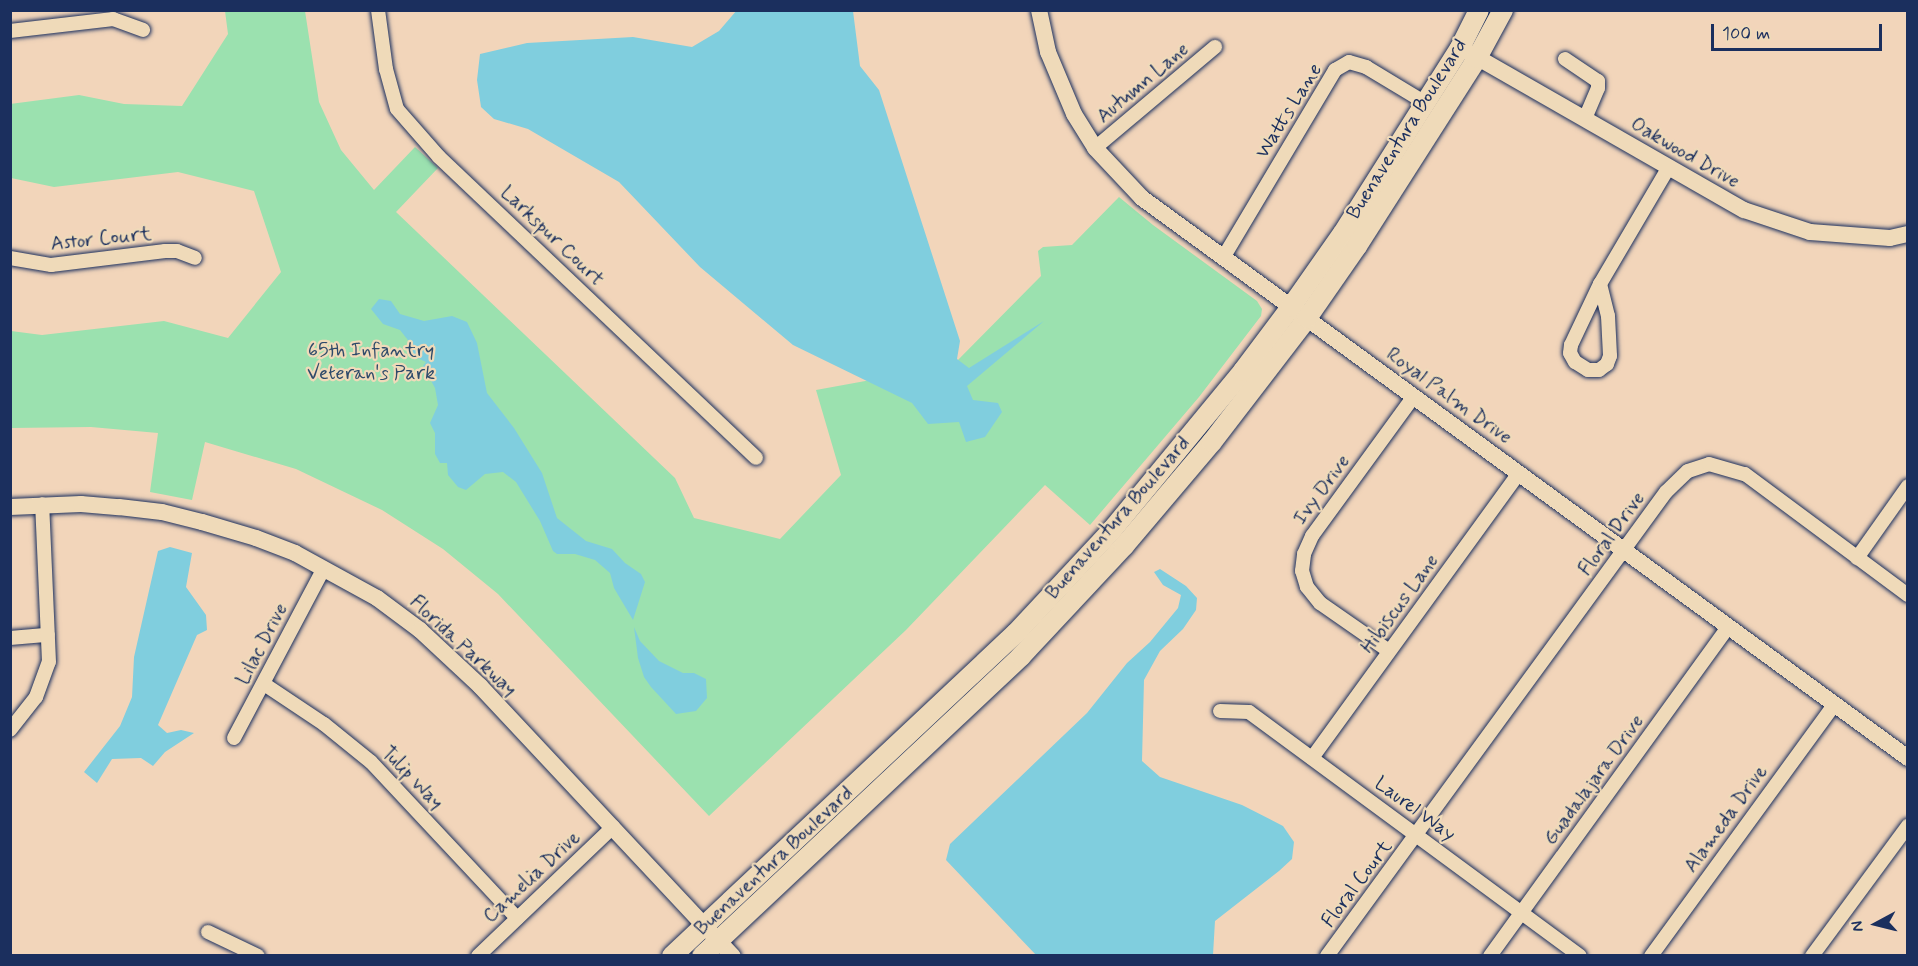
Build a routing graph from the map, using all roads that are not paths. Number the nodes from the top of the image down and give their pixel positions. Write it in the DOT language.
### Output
graph roads {
  1 [pos="378,10"];
  2 [pos="1039,10"];
  3 [pos="1479,10"];
  4 [pos="1503,10"];
  5 [pos="143,30"];
  6 [pos="10,31"];
  7 [pos="1215,47"];
  8 [pos="1469,53"];
  9 [pos="1565,59"];
  10 [pos="1424,102"];
  11 [pos="1585,119"];
  12 [pos="1095,148"];
  13 [pos="1669,167"];
  14 [pos="1908,234"];
  15 [pos="10,258"];
  16 [pos="195,258"];
  17 [pos="1222,258"];
  18 [pos="1599,284"];
  19 [pos="1291,307"];
  20 [pos="1307,318"];
  21 [pos="1414,396"];
  22 [pos="756,458"];
  23 [pos="1520,473"];
  24 [pos="1908,486"];
  25 [pos="42,504"];
  26 [pos="10,507"];
  27 [pos="1624,550"];
  28 [pos="1857,558"];
  29 [pos="324,568"];
  30 [pos="1908,594"];
  31 [pos="1728,627"];
  32 [pos="48,635"];
  33 [pos="10,639"];
  34 [pos="1389,651"];
  35 [pos="264,684"];
  36 [pos="1834,705"];
  37 [pos="1220,711"];
  38 [pos="10,730"];
  39 [pos="234,738"];
  40 [pos="1312,758"];
  41 [pos="1908,758"];
  42 [pos="1908,826"];
  43 [pos="613,827"];
  44 [pos="1417,835"];
  45 [pos="1522,912"];
  46 [pos="517,918"];
  47 [pos="207,932"];
  48 [pos="712,933"];
  49 [pos="258,956"];
  50 [pos="478,956"];
  51 [pos="672,956"];
  52 [pos="702,956"];
  53 [pos="733,956"];
  54 [pos="1327,956"];
  55 [pos="1490,956"];
  56 [pos="1580,956"];
  57 [pos="1650,956"];
  58 [pos="1812,956"];
  1 -- 22 [label="street, Larkspur Court"];
  2 -- 12 [label="street, Royal Palm Drive"];
  3 -- 8 [label="main road, Buenaventura Boulevard"];
  4 -- 8 [label="main road, Buenaventura Boulevard"];
  5 -- 6 [label="street"];
  7 -- 12 [label="street, Autumn Lane"];
  8 -- 10 [label="main road, Buenaventura Boulevard"];
  8 -- 11 [label="street, Oakwood Drive"];
  8 -- 20 [label="main road, Buenaventura Boulevard"];
  9 -- 11 [label="street"];
  10 -- 17 [label="street, Watts Lane"];
  10 -- 19 [label="main road, Buenaventura Boulevard"];
  11 -- 13 [label="street, Oakwood Drive"];
  12 -- 17 [label="street, Royal Palm Drive"];
  13 -- 14 [label="street, Oakwood Drive"];
  13 -- 18 [label="street"];
  15 -- 16 [label="street, Astor Court"];
  17 -- 19 [label="street, Royal Palm Drive"];
  18 -- 18 [label="street"];
  19 -- 20 [label="street, Royal Palm Drive"];
  19 -- 48 [label="main road, Buenaventura Boulevard"];
  20 -- 21 [label="street, Royal Palm Drive"];
  20 -- 48 [label="main road, Buenaventura Boulevard"];
  21 -- 23 [label="street, Royal Palm Drive"];
  21 -- 34 [label="street, Ivy Drive"];
  23 -- 27 [label="street, Royal Palm Drive"];
  23 -- 34 [label="street, Hibiscus Lane"];
  24 -- 28 [label="street"];
  25 -- 26 [label="street, Florida Parkway"];
  25 -- 29 [label="street, Florida Parkway"];
  25 -- 32 [label="street"];
  27 -- 28 [label="street, Floral Drive"];
  27 -- 31 [label="street, Royal Palm Drive"];
  27 -- 44 [label="street, Floral Drive"];
  28 -- 30 [label="street, Floral Drive"];
  29 -- 35 [label="street, Lilac Drive"];
  29 -- 43 [label="street, Florida Parkway"];
  31 -- 36 [label="street, Royal Palm Drive"];
  31 -- 45 [label="street, Guadalajara Drive"];
  32 -- 33 [label="street"];
  32 -- 38 [label="street"];
  34 -- 40 [label="street, Hibiscus Lane"];
  35 -- 39 [label="street, Lilac Drive"];
  35 -- 46 [label="street, Tulip Way"];
  36 -- 41 [label="street, Royal Palm Drive"];
  36 -- 57 [label="street, Alameda Drive"];
  37 -- 40 [label="street, Laurel Way"];
  40 -- 44 [label="street, Laurel Way"];
  42 -- 58 [label="street"];
  43 -- 46 [label="street, Camelia Drive"];
  43 -- 48 [label="street, Florida Parkway"];
  44 -- 45 [label="street, Laurel Way"];
  44 -- 54 [label="street, Floral Court"];
  45 -- 55 [label="street, Guadalajara Drive"];
  45 -- 56 [label="street, Laurel Way"];
  46 -- 50 [label="street, Camelia Drive"];
  47 -- 49 [label="street"];
  48 -- 51 [label="main road, Buenaventura Boulevard"];
  48 -- 52 [label="main road, Buenaventura Boulevard"];
  48 -- 53 [label="street, Florida Parkway"];
}
